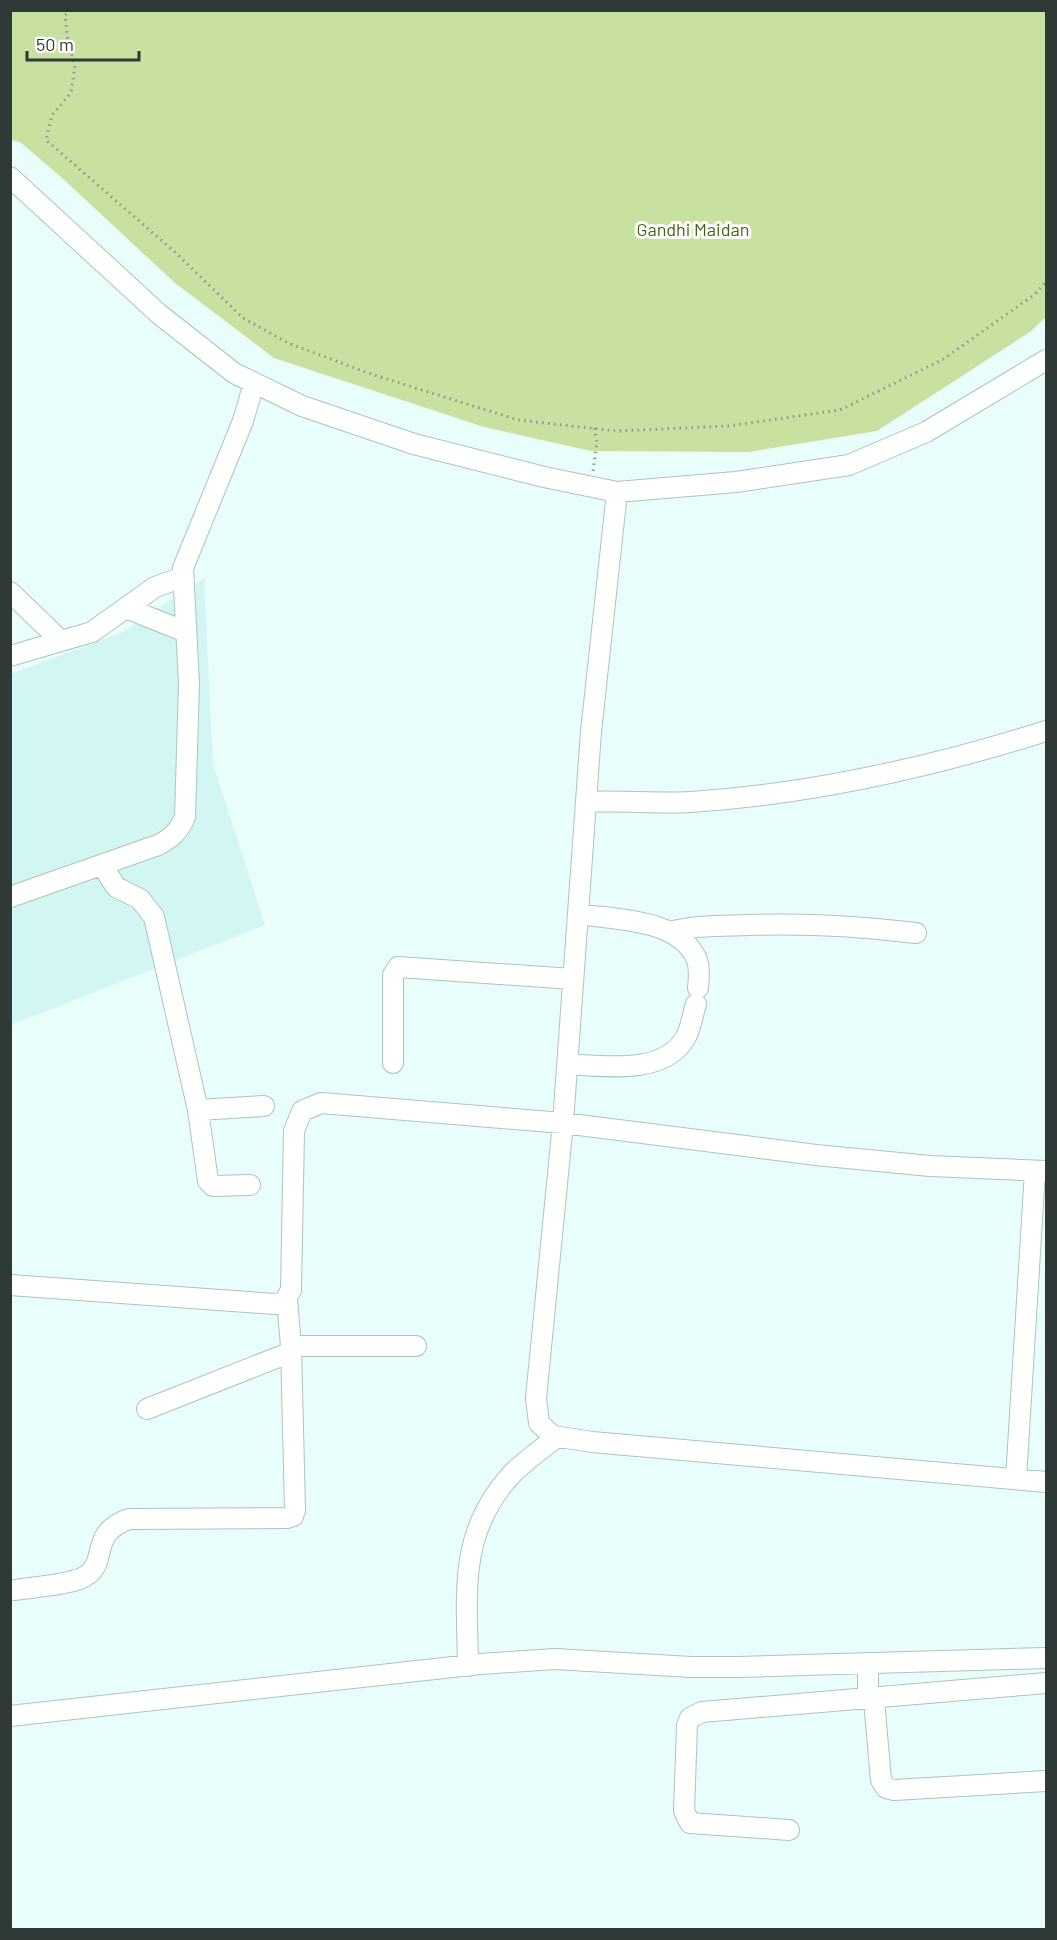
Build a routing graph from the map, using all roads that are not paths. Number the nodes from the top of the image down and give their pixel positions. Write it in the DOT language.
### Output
graph roads {
  1 [pos="10,177"];
  2 [pos="1047,360"];
  3 [pos="254,383"];
  4 [pos="617,492"];
  5 [pos="183,577"];
  6 [pos="10,592"];
  7 [pos="126,609"];
  8 [pos="186,632"];
  9 [pos="61,641"];
  10 [pos="10,656"];
  11 [pos="1047,731"];
  12 [pos="586,802"];
  13 [pos="102,865"];
  14 [pos="10,897"];
  15 [pos="578,914"];
  16 [pos="670,932"];
  17 [pos="916,933"];
  18 [pos="573,979"];
  19 [pos="393,1064"];
  20 [pos="567,1064"];
  21 [pos="264,1106"];
  22 [pos="198,1110"];
  23 [pos="562,1123"];
  24 [pos="1041,1171"];
  25 [pos="249,1185"];
  26 [pos="10,1285"];
  27 [pos="287,1300"];
  28 [pos="416,1346"];
  29 [pos="291,1349"];
  30 [pos="147,1409"];
  31 [pos="557,1437"];
  32 [pos="1016,1479"];
  33 [pos="1047,1482"];
  34 [pos="15,1590"];
  35 [pos="1047,1658"];
  36 [pos="868,1663"];
  37 [pos="468,1666"];
  38 [pos="1047,1683"];
  39 [pos="871,1700"];
  40 [pos="10,1716"];
  41 [pos="1047,1781"];
  42 [pos="789,1830"];
  1 -- 3 [label="street"];
  2 -- 4 [label="street"];
  3 -- 4 [label="street"];
  3 -- 5 [label="street"];
  4 -- 12 [label="street"];
  5 -- 7 [label="street"];
  5 -- 8 [label="street"];
  6 -- 9 [label="street"];
  7 -- 8 [label="street"];
  7 -- 9 [label="street"];
  8 -- 13 [label="street"];
  9 -- 10 [label="street"];
  11 -- 12 [label="street"];
  12 -- 15 [label="street"];
  13 -- 14 [label="street"];
  13 -- 22 [label="street"];
  15 -- 16 [label="street"];
  15 -- 18 [label="street"];
  16 -- 17 [label="street"];
  16 -- 20 [label="street"];
  18 -- 19 [label="street"];
  18 -- 20 [label="street"];
  20 -- 23 [label="street"];
  21 -- 22 [label="street"];
  22 -- 25 [label="street"];
  23 -- 24 [label="street"];
  23 -- 27 [label="street"];
  23 -- 31 [label="street"];
  24 -- 32 [label="street"];
  26 -- 27 [label="street"];
  27 -- 29 [label="street"];
  28 -- 29 [label="street"];
  29 -- 30 [label="street"];
  29 -- 34 [label="street"];
  31 -- 32 [label="street"];
  31 -- 37 [label="street"];
  32 -- 33 [label="street"];
  35 -- 36 [label="street"];
  36 -- 37 [label="street"];
  36 -- 39 [label="street"];
  37 -- 40 [label="street"];
  38 -- 39 [label="street"];
  39 -- 41 [label="street"];
  39 -- 42 [label="street"];
}
